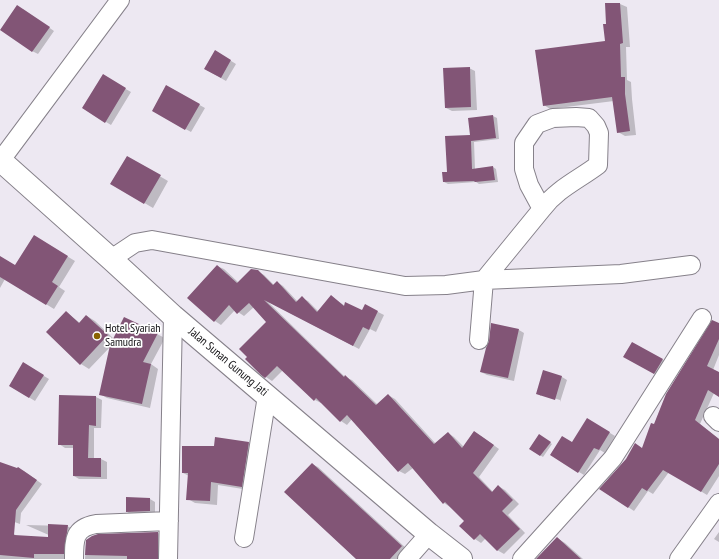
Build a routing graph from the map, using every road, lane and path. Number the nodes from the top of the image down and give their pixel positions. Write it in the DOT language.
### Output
graph roads {
  1 [pos="120,0"];
  2 [pos="0,160"];
  3 [pos="542,209"];
  4 [pos="111,259"];
  5 [pos="691,265"];
  6 [pos="484,280"];
  7 [pos="173,316"];
  8 [pos="702,318"];
  9 [pos="479,340"];
  10 [pos="268,396"];
  11 [pos="718,508"];
  12 [pos="169,522"];
  13 [pos="429,534"];
  14 [pos="244,538"];
  15 [pos="74,559"];
  16 [pos="168,559"];
  17 [pos="406,559"];
  18 [pos="461,559"];
  19 [pos="522,559"];
  20 [pos="679,559"];
  1 -- 2 [label="street"];
  2 -- 4 [label="street, Jalan Sunan Gunung Jati"];
  3 -- 3 [label="street"];
  3 -- 6 [label="street"];
  4 -- 6 [label="street"];
  4 -- 7 [label="street, Jalan Sunan Gunung Jati"];
  5 -- 6 [label="street"];
  6 -- 9 [label="street"];
  7 -- 10 [label="street, Jalan Sunan Gunung Jati"];
  7 -- 12 [label="street"];
  8 -- 19 [label="street"];
  10 -- 13 [label="street, Jalan Sunan Gunung Jati"];
  10 -- 14 [label="street"];
  11 -- 20 [label="street"];
  12 -- 15 [label="street"];
  12 -- 16 [label="street"];
  13 -- 17 [label="street"];
  13 -- 18 [label="street, Jalan Sunan Gunung Jati"];
}
